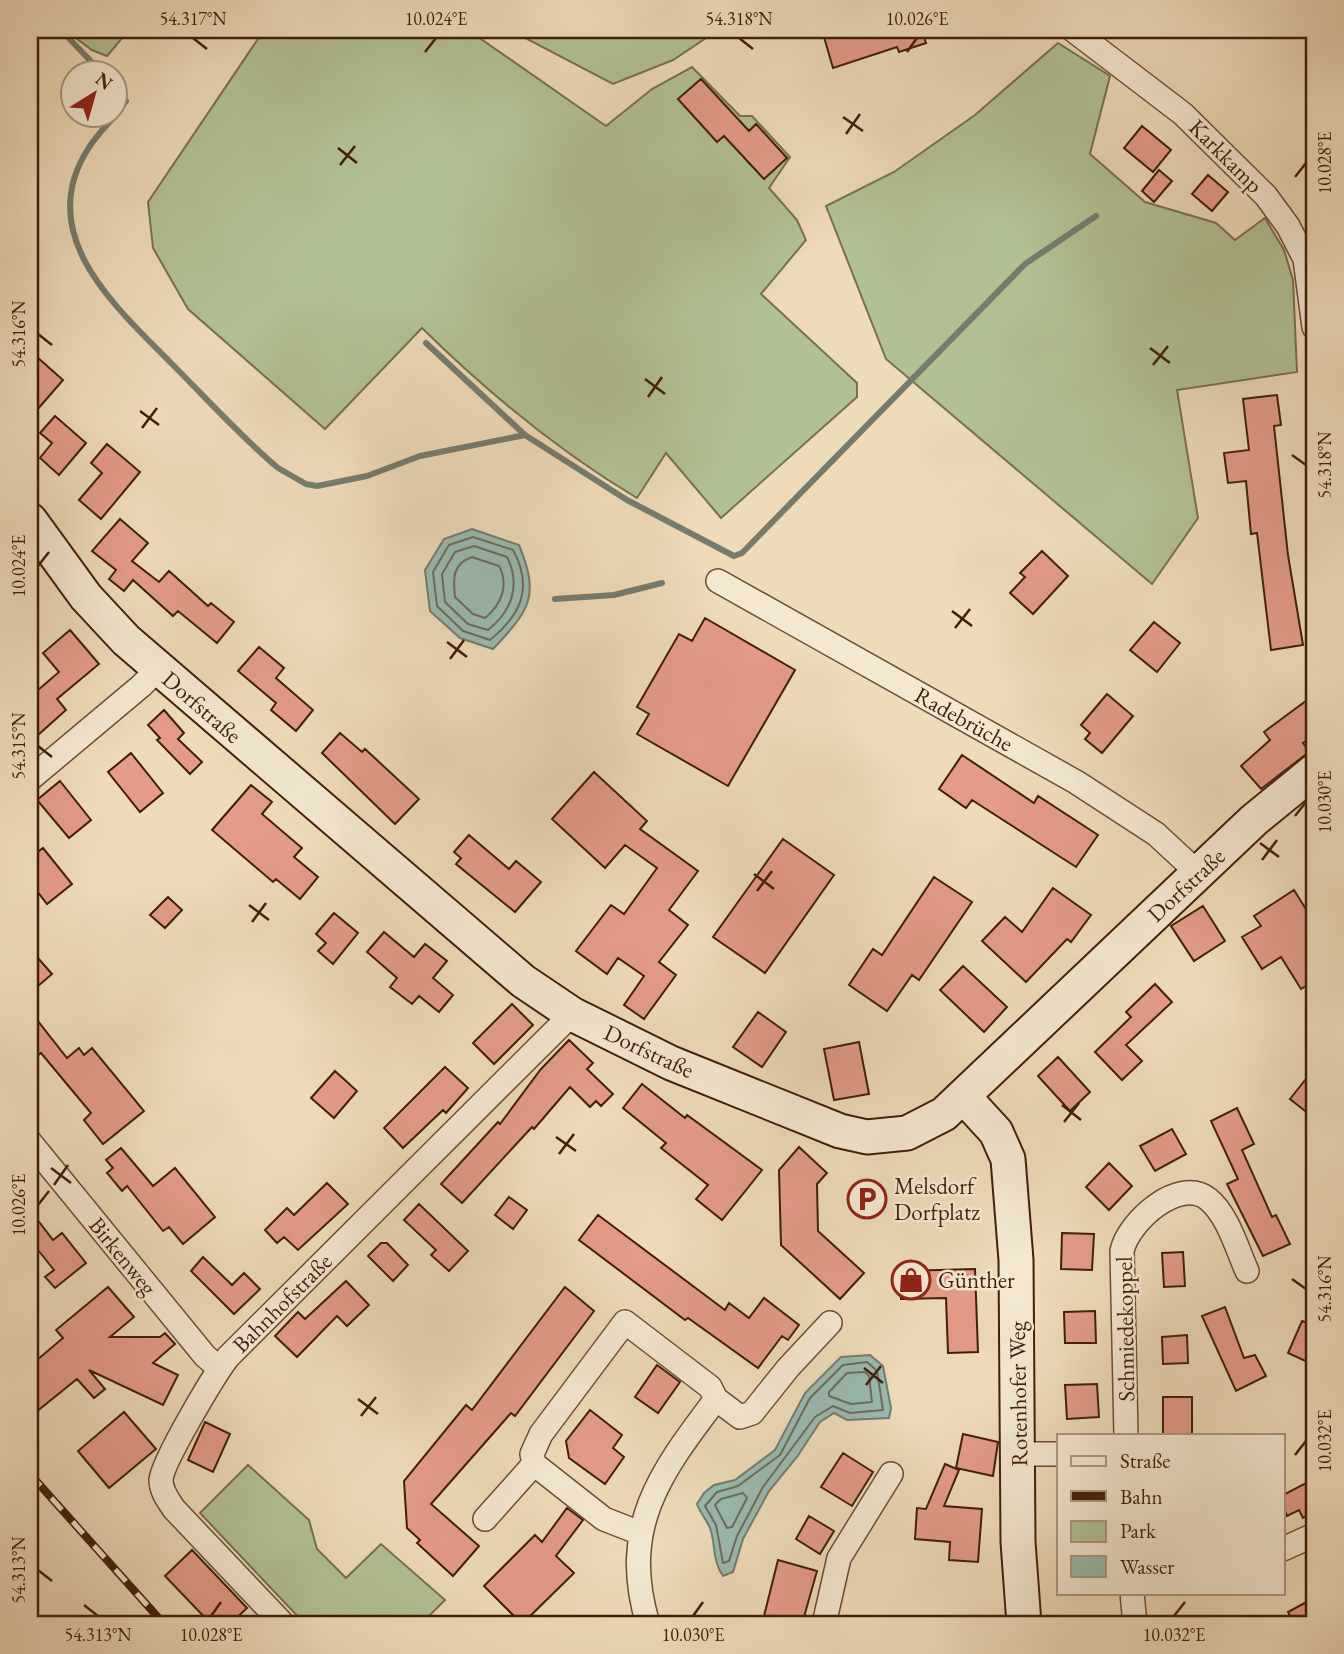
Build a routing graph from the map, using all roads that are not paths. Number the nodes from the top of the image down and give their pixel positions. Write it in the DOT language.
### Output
graph roads {
  1 [pos="1073,30"];
  2 [pos="1314,327"];
  3 [pos="30,520"];
  4 [pos="718,581"];
  5 [pos="158,669"];
  6 [pos="1314,771"];
  7 [pos="30,779"];
  8 [pos="1198,873"];
  9 [pos="572,1014"];
  10 [pos="963,1096"];
  11 [pos="30,1142"];
  12 [pos="1247,1271"];
  13 [pos="830,1323"];
  14 [pos="219,1368"];
  15 [pos="716,1398"];
  16 [pos="1126,1434"];
  17 [pos="1019,1454"];
  18 [pos="1057,1454"];
  19 [pos="534,1464"];
  20 [pos="891,1474"];
  21 [pos="485,1519"];
  22 [pos="640,1533"];
  23 [pos="1314,1535"];
  24 [pos="1284,1549"];
  25 [pos="1132,1594"];
  26 [pos="283,1624"];
  27 [pos="648,1624"];
  28 [pos="824,1624"];
  29 [pos="1024,1624"];
  30 [pos="1136,1624"];
  1 -- 2 [label="street, Karkkamp"];
  3 -- 5 [label="street, Dorfstraße"];
  4 -- 8 [label="street, Radebrüche"];
  5 -- 7 [label="street"];
  5 -- 9 [label="street, Dorfstraße"];
  6 -- 8 [label="street, Dorfstraße"];
  8 -- 10 [label="street, Dorfstraße"];
  9 -- 10 [label="street, Dorfstraße"];
  9 -- 14 [label="street, Bahnhofstraße"];
  10 -- 17 [label="street, Rotenhofer Weg"];
  11 -- 14 [label="street, Birkenweg"];
  12 -- 16 [label="street, Schmiedekoppel"];
  13 -- 15 [label="street"];
  14 -- 26 [label="street, Bahnhofstraße"];
  15 -- 19 [label="street"];
  15 -- 22 [label="street"];
  17 -- 18 [label="street"];
  17 -- 29 [label="street, Rotenhofer Weg"];
  19 -- 21 [label="street"];
  19 -- 22 [label="street"];
  20 -- 28 [label="street"];
  22 -- 27 [label="street"];
  23 -- 24 [label="street"];
  25 -- 30 [label="street"];
}
